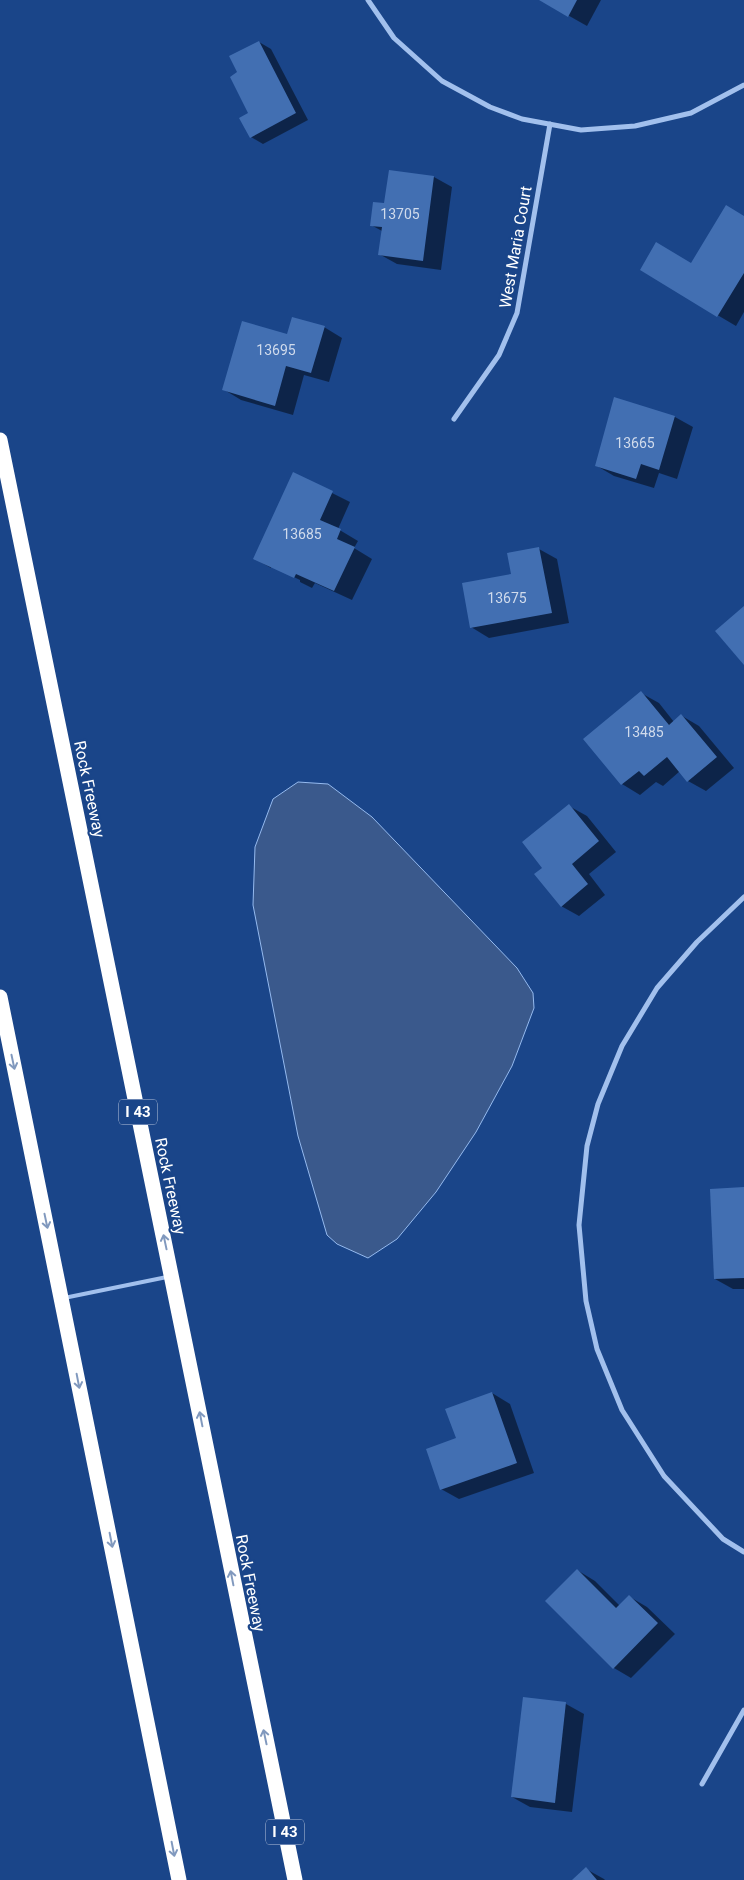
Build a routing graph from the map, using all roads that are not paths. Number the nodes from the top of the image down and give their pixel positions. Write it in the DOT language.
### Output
graph roads {
  1 [pos="368,0"];
  2 [pos="744,85"];
  3 [pos="550,124"];
  4 [pos="454,419"];
  5 [pos="0,440"];
  6 [pos="744,897"];
  7 [pos="0,997"];
  8 [pos="172,1276"];
  9 [pos="62,1298"];
  10 [pos="744,1552"];
  11 [pos="744,1710"];
  12 [pos="702,1784"];
  13 [pos="179,1880"];
  14 [pos="295,1880"];
  1 -- 3 [label="street"];
  2 -- 3 [label="street"];
  3 -- 4 [label="street, West Maria Court"];
  8 -- 5 [label="highway, Rock Freeway / I 43, one-way"];
  6 -- 10 [label="street"];
  7 -- 9 [label="highway, one-way"];
  8 -- 9 [label="lane"];
  14 -- 8 [label="highway, Rock Freeway / I 43, one-way"];
  9 -- 13 [label="highway, one-way"];
  11 -- 12 [label="street"];
}
